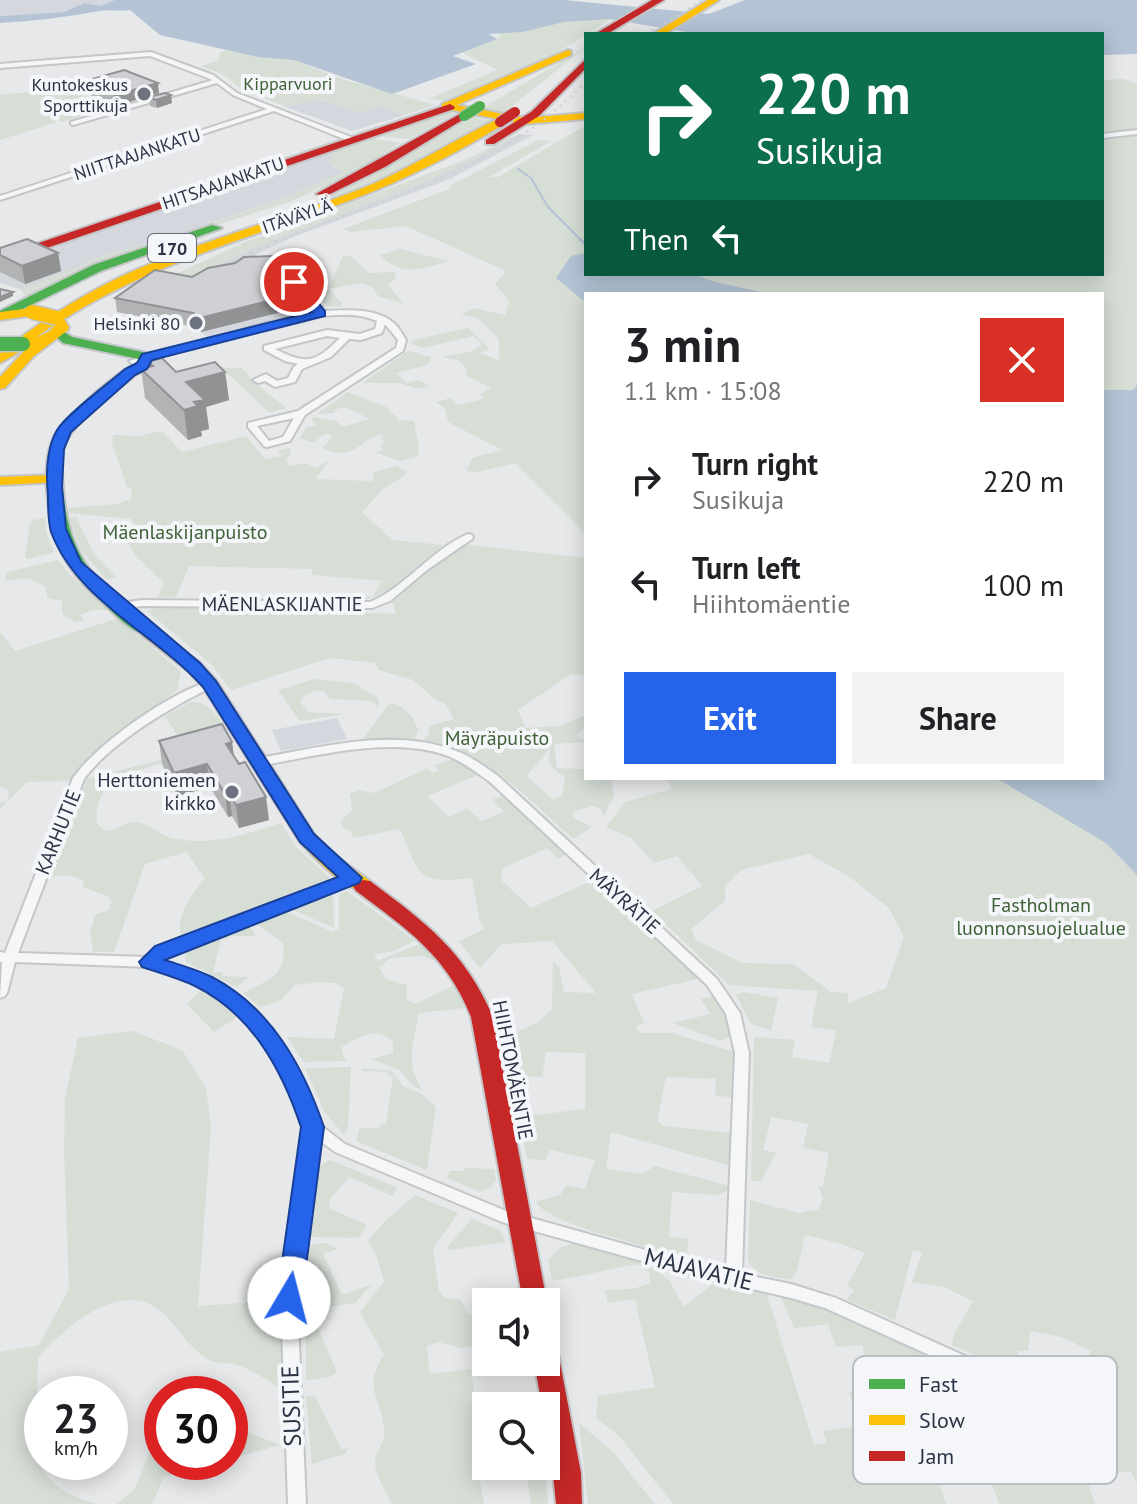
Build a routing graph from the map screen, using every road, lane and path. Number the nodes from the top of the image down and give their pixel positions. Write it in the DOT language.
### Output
graph roads {
  1 [pos="714,0"];
  2 [pos="659,2"];
  3 [pos="673,24"];
  4 [pos="624,26"];
  5 [pos="577,54"];
  6 [pos="584,64"];
  7 [pos="0,66"];
  8 [pos="218,81"];
  9 [pos="446,106"];
  10 [pos="274,109"];
  11 [pos="584,116"];
  12 [pos="513,118"];
  13 [pos="73,123"];
  14 [pos="1137,132"];
  15 [pos="1104,136"];
  16 [pos="352,139"];
  17 [pos="0,190"];
  18 [pos="10,195"];
  19 [pos="339,195"];
  20 [pos="0,198"];
  21 [pos="293,218"];
  22 [pos="0,260"];
  23 [pos="285,262"];
  24 [pos="320,313"];
  25 [pos="0,316"];
  26 [pos="381,320"];
  27 [pos="42,332"];
  28 [pos="347,336"];
  29 [pos="0,344"];
  30 [pos="0,359"];
  31 [pos="137,363"];
  32 [pos="307,363"];
  33 [pos="258,380"];
  34 [pos="0,385"];
  35 [pos="301,413"];
  36 [pos="0,481"];
  37 [pos="54,483"];
  38 [pos="0,487"];
  39 [pos="468,537"];
  40 [pos="121,606"];
  41 [pos="210,684"];
  42 [pos="259,762"];
  43 [pos="352,878"];
  44 [pos="4,957"];
  45 [pos="150,962"];
  46 [pos="0,993"];
  47 [pos="313,1127"];
  48 [pos="520,1221"];
  49 [pos="734,1278"];
  50 [pos="532,1288"];
  51 [pos="949,1356"];
  52 [pos="550,1376"];
  53 [pos="297,1504"];
  54 [pos="569,1504"];
  1 -- 3 [label="main road"];
  2 -- 4 [label="main road"];
  5 -- 9 [label="main road, HITSAAJANKATU"];
  5 -- 12 [label="main road, ITÄVÄYLÄ / 170"];
  5 -- 19 [label="main road, ITÄVÄYLÄ / 170"];
  6 -- 12 [label="main road"];
  7 -- 8 [label="street"];
  8 -- 10 [label="street"];
  8 -- 13 [label="street"];
  9 -- 12 [label="main road"];
  9 -- 16 [label="main road, HITSAAJANKATU"];
  10 -- 16 [label="street"];
  10 -- 18 [label="street, NIITTAAJANKATU"];
  11 -- 12 [label="main road"];
  12 -- 19 [label="main road, ITÄVÄYLÄ / 170"];
  12 -- 19 [label="main road"];
  14 -- 15 [label="street"];
  16 -- 22 [label="main road, HITSAAJANKATU"];
  17 -- 18 [label="street"];
  18 -- 20 [label="street, NIITTAAJANKATU"];
  19 -- 21 [label="main road, ITÄVÄYLÄ / 170"];
  19 -- 25 [label="main road"];
  19 -- 27 [label="main road, ITÄVÄYLÄ / 170"];
  21 -- 27 [label="main road"];
  21 -- 30 [label="main road, ITÄVÄYLÄ / 170"];
  23 -- 24 [label="street"];
  24 -- 26 [label="street"];
  24 -- 31 [label="street"];
  25 -- 27 [label="main road"];
  26 -- 28 [label="street"];
  26 -- 35 [label="street"];
  27 -- 29 [label="main road, bridge"];
  27 -- 31 [label="main road"];
  27 -- 34 [label="main road"];
  28 -- 32 [label="street"];
  28 -- 32 [label="street"];
  31 -- 37 [label="main road, HIIHTOMÄENTIE"];
  32 -- 33 [label="street"];
  35 -- 35 [label="street"];
  36 -- 37 [label="main road"];
  37 -- 38 [label="main road"];
  37 -- 40 [label="main road, HIIHTOMÄENTIE"];
  39 -- 40 [label="street, MÄENLASKIJANTIE"];
  40 -- 41 [label="main road, HIIHTOMÄENTIE"];
  41 -- 42 [label="main road, HIIHTOMÄENTIE"];
  41 -- 44 [label="street, KARHUTIE"];
  42 -- 43 [label="main road, HIIHTOMÄENTIE"];
  42 -- 49 [label="street, MÄYRÄTIE"];
  43 -- 45 [label="street"];
  43 -- 48 [label="main road, HIIHTOMÄENTIE"];
  44 -- 45 [label="street"];
  44 -- 46 [label="street, KARHUTIE"];
  45 -- 47 [label="street"];
  47 -- 48 [label="street, MAJAVATIE"];
  47 -- 53 [label="street, SUSITIE"];
  48 -- 49 [label="street, MAJAVATIE"];
  48 -- 50 [label="main road, HIIHTOMÄENTIE"];
  49 -- 51 [label="street, MAJAVATIE"];
  52 -- 54 [label="main road"];
}
